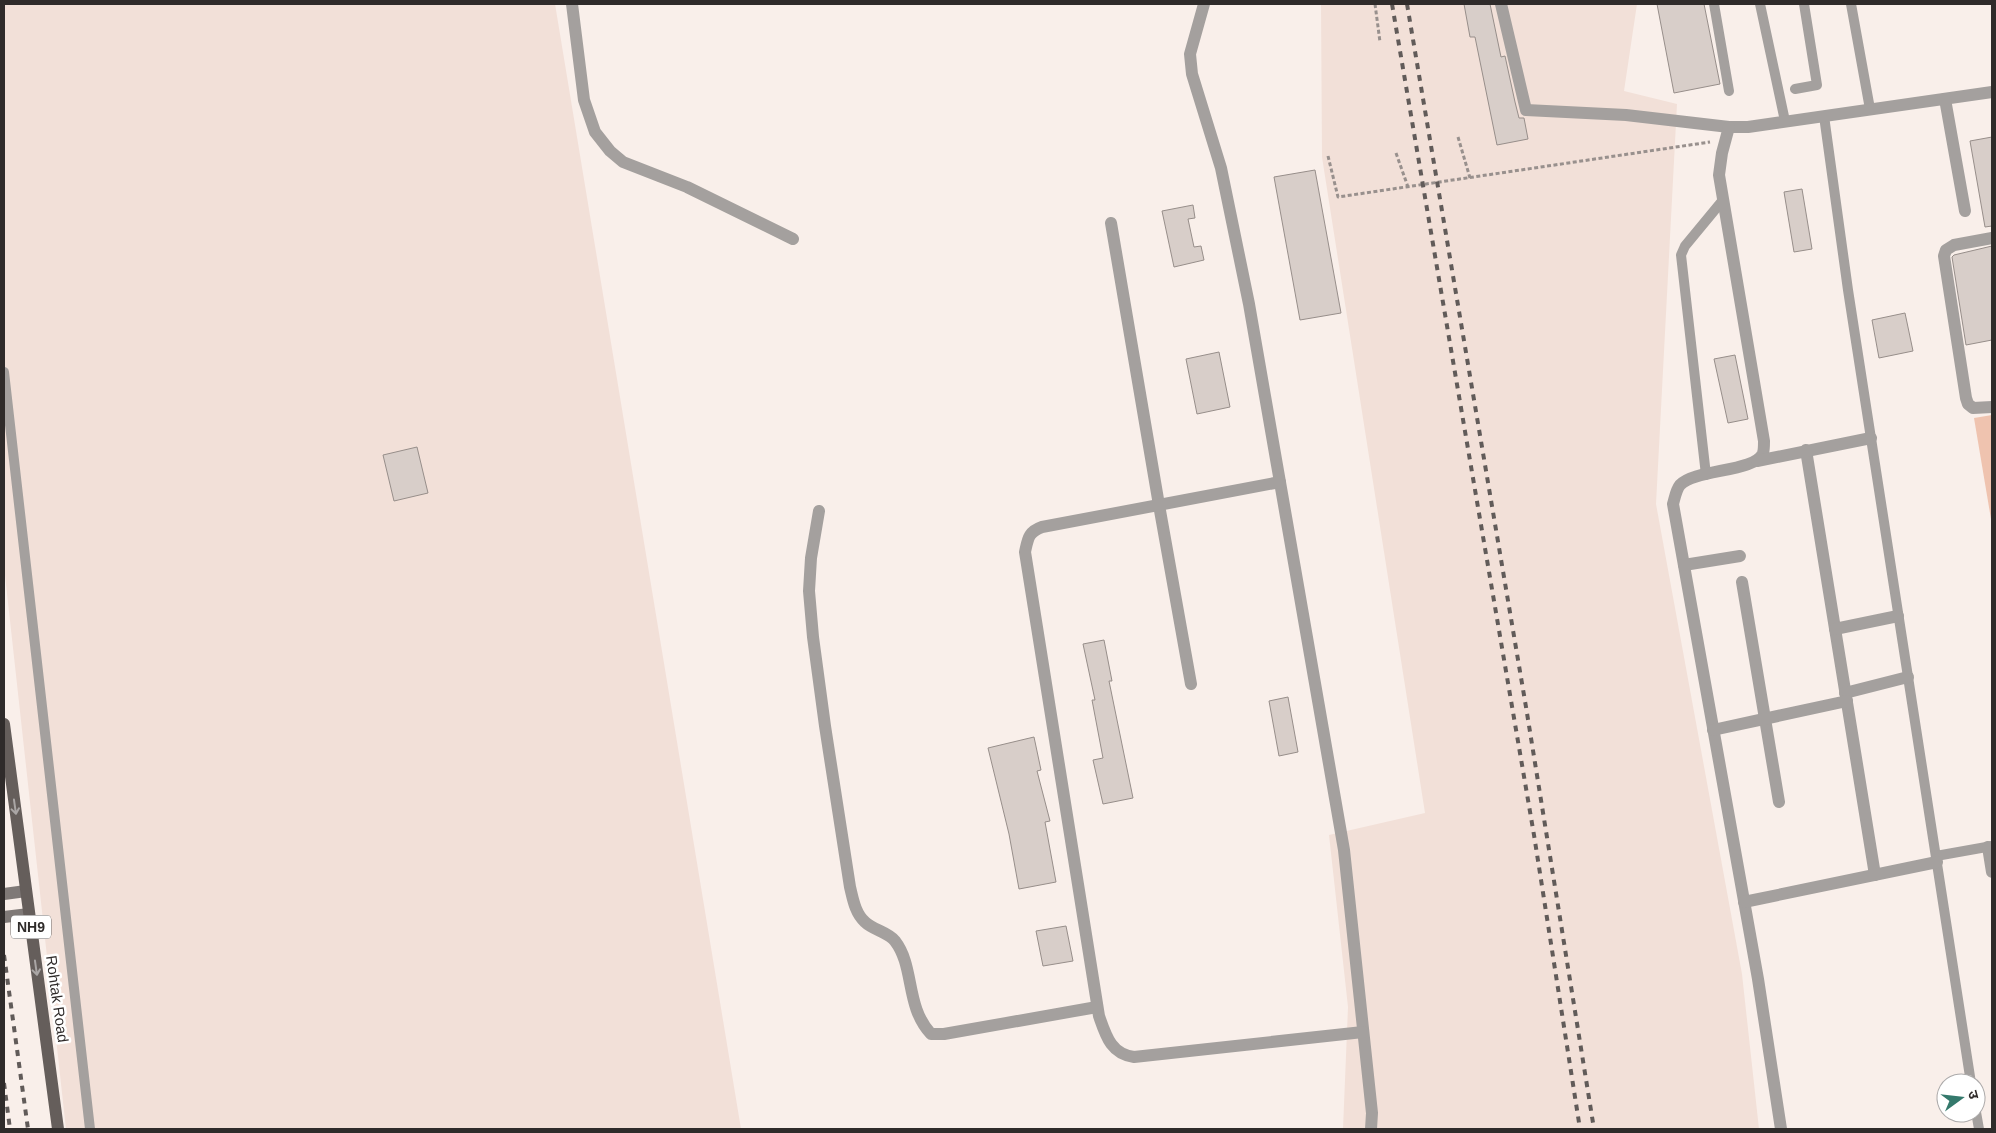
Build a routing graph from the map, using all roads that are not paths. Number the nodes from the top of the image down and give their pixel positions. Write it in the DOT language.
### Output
graph roads {
  1 [pos="572,4"];
  2 [pos="1204,4"];
  3 [pos="1501,4"];
  4 [pos="1714,4"];
  5 [pos="1760,4"];
  6 [pos="1804,4"];
  7 [pos="1851,4"];
  8 [pos="1794,89"];
  9 [pos="1729,91"];
  10 [pos="1992,92"];
  11 [pos="1945,99"];
  12 [pos="1870,109"];
  13 [pos="1824,116"];
  14 [pos="1785,121"];
  15 [pos="1728,133"];
  16 [pos="1723,200"];
  17 [pos="1965,211"];
  18 [pos="1111,223"];
  19 [pos="1992,238"];
  20 [pos="793,239"];
  21 [pos="4,372"];
  22 [pos="1992,407"];
  23 [pos="1870,438"];
  24 [pos="1806,450"];
  25 [pos="1757,461"];
  26 [pos="1706,475"];
  27 [pos="1280,482"];
  28 [pos="1158,505"];
  29 [pos="818,512"];
  30 [pos="1740,556"];
  31 [pos="1684,565"];
  32 [pos="1742,582"];
  33 [pos="1898,616"];
  34 [pos="1835,629"];
  35 [pos="1908,676"];
  36 [pos="1191,684"];
  37 [pos="1846,697"];
  38 [pos="1765,720"];
  39 [pos="4,724"];
  40 [pos="1713,730"];
  41 [pos="1779,802"];
  42 [pos="1990,846"];
  43 [pos="1936,859"];
  44 [pos="1992,872"];
  45 [pos="1875,875"];
  46 [pos="26,891"];
  47 [pos="4,894"];
  48 [pos="1744,902"];
  49 [pos="29,914"];
  50 [pos="4,917"];
  51 [pos="1097,1007"];
  52 [pos="1363,1032"];
  53 [pos="1970,1073"];
  54 [pos="58,1129"];
  55 [pos="90,1129"];
  56 [pos="1371,1129"];
  57 [pos="1781,1129"];
  1 -- 20 [label="street"];
  2 -- 27 [label="street"];
  3 -- 15 [label="street"];
  4 -- 9 [label="lane"];
  5 -- 14 [label="lane"];
  6 -- 8 [label="lane"];
  7 -- 12 [label="lane"];
  10 -- 11 [label="street"];
  11 -- 12 [label="street"];
  11 -- 17 [label="street"];
  12 -- 13 [label="street"];
  13 -- 14 [label="street"];
  13 -- 23 [label="lane"];
  14 -- 15 [label="street"];
  15 -- 16 [label="street"];
  16 -- 25 [label="street"];
  16 -- 26 [label="lane"];
  18 -- 28 [label="street"];
  19 -- 22 [label="street"];
  21 -- 55 [label="lane"];
  23 -- 24 [label="street"];
  23 -- 33 [label="lane"];
  24 -- 25 [label="street"];
  24 -- 34 [label="street"];
  25 -- 26 [label="street"];
  26 -- 31 [label="street"];
  27 -- 28 [label="street"];
  27 -- 52 [label="street"];
  28 -- 36 [label="street"];
  28 -- 51 [label="street"];
  29 -- 51 [label="street"];
  30 -- 31 [label="street"];
  31 -- 40 [label="street"];
  32 -- 38 [label="street"];
  33 -- 34 [label="street"];
  33 -- 35 [label="lane"];
  34 -- 37 [label="street"];
  35 -- 37 [label="street"];
  35 -- 43 [label="lane"];
  37 -- 38 [label="street"];
  37 -- 45 [label="street"];
  38 -- 40 [label="street"];
  38 -- 41 [label="street"];
  39 -- 46 [label="main road, Rohtak Road / NH9, one-way"];
  40 -- 48 [label="street"];
  42 -- 43 [label="lane"];
  42 -- 44 [label="street"];
  43 -- 45 [label="street"];
  43 -- 53 [label="lane"];
  45 -- 48 [label="street"];
  46 -- 47 [label="street"];
  46 -- 49 [label="main road, Rohtak Road / NH9"];
  48 -- 57 [label="street"];
  49 -- 50 [label="street"];
  49 -- 54 [label="main road, Rohtak Road / NH9, one-way"];
  51 -- 52 [label="street"];
  52 -- 56 [label="street"];
}
